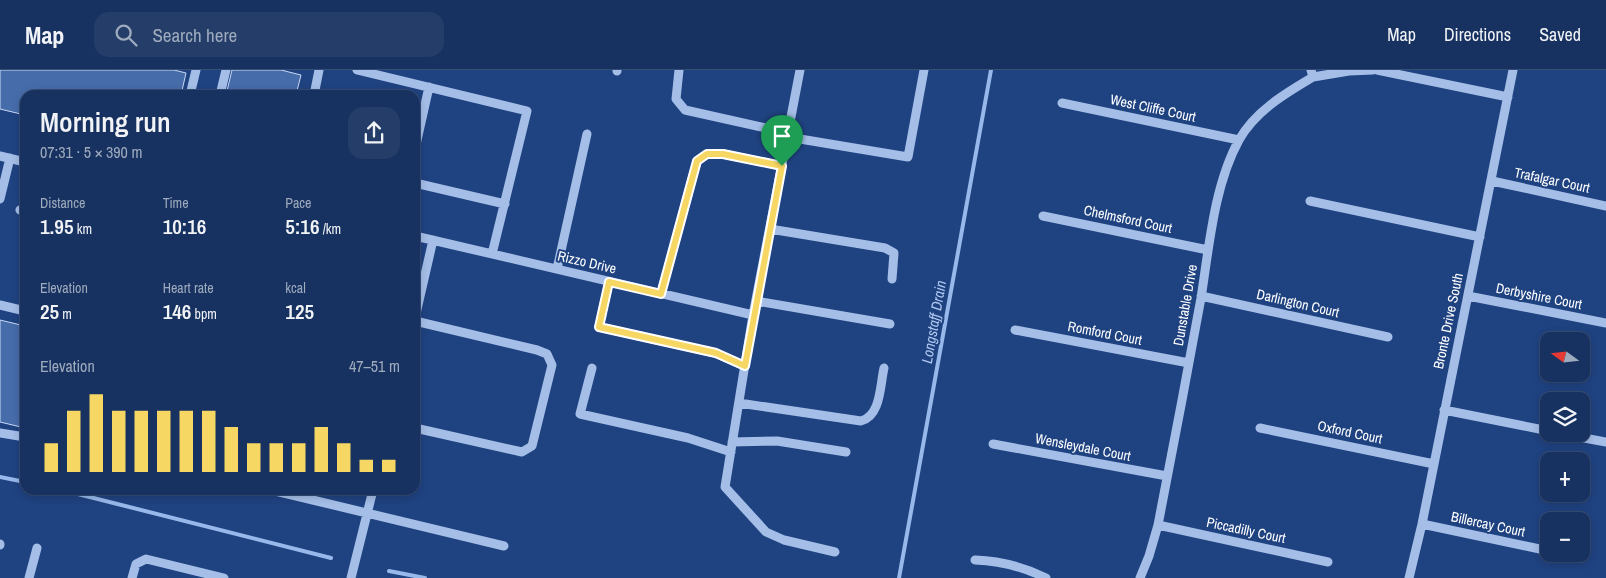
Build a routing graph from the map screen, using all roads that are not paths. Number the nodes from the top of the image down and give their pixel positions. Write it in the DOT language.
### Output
graph roads {
  1 [pos="196,70"];
  2 [pos="226,70"];
  3 [pos="319,70"];
  4 [pos="357,70"];
  5 [pos="679,70"];
  6 [pos="800,70"];
  7 [pos="924,70"];
  8 [pos="1373,70"];
  9 [pos="1377,70"];
  10 [pos="1513,70"];
  11 [pos="1312,74"];
  12 [pos="429,87"];
  13 [pos="191,90"];
  14 [pos="221,90"];
  15 [pos="315,90"];
  16 [pos="1508,97"];
  17 [pos="1062,103"];
  18 [pos="420,127"];
  19 [pos="587,134"];
  20 [pos="788,135"];
  21 [pos="1239,140"];
  22 [pos="0,156"];
  23 [pos="10,158"];
  24 [pos="20,161"];
  25 [pos="782,166"];
  26 [pos="1492,181"];
  27 [pos="420,184"];
  28 [pos="0,199"];
  29 [pos="1310,201"];
  30 [pos="504,204"];
  31 [pos="1606,206"];
  32 [pos="1043,216"];
  33 [pos="770,229"];
  34 [pos="420,237"];
  35 [pos="1480,237"];
  36 [pos="433,240"];
  37 [pos="1208,250"];
  38 [pos="492,254"];
  39 [pos="557,269"];
  40 [pos="892,279"];
  41 [pos="420,282"];
  42 [pos="609,282"];
  43 [pos="661,294"];
  44 [pos="1201,296"];
  45 [pos="1468,296"];
  46 [pos="756,301"];
  47 [pos="0,304"];
  48 [pos="20,310"];
  49 [pos="753,315"];
  50 [pos="420,320"];
  51 [pos="1606,323"];
  52 [pos="890,324"];
  53 [pos="1016,330"];
  54 [pos="1388,337"];
  55 [pos="1189,363"];
  56 [pos="745,366"];
  57 [pos="592,368"];
  58 [pos="884,368"];
  59 [pos="739,403"];
  60 [pos="1444,410"];
  61 [pos="1260,428"];
  62 [pos="420,429"];
  63 [pos="1540,429"];
  64 [pos="0,433"];
  65 [pos="20,436"];
  66 [pos="1590,439"];
  67 [pos="732,442"];
  68 [pos="1606,442"];
  69 [pos="993,444"];
  70 [pos="731,452"];
  71 [pos="846,452"];
  72 [pos="1434,464"];
  73 [pos="1167,476"];
  74 [pos="292,495"];
  75 [pos="371,495"];
  76 [pos="366,513"];
  77 [pos="1158,524"];
  78 [pos="1422,524"];
  79 [pos="504,546"];
  80 [pos="36,548"];
  81 [pos="1540,549"];
  82 [pos="836,552"];
  83 [pos="975,560"];
  84 [pos="1328,562"];
  85 [pos="29,578"];
  86 [pos="132,578"];
  87 [pos="224,578"];
  88 [pos="350,578"];
  89 [pos="1046,578"];
  90 [pos="1140,578"];
  91 [pos="1409,578"];
  1 -- 13 [label="street"];
  2 -- 14 [label="street"];
  3 -- 15 [label="street"];
  4 -- 12 [label="street"];
  5 -- 20 [label="street"];
  6 -- 20 [label="street"];
  7 -- 20 [label="street"];
  8 -- 11 [label="street"];
  9 -- 16 [label="street"];
  10 -- 16 [label="street, Bronte Drive South"];
  11 -- 21 [label="street, Dunstable Drive"];
  12 -- 18 [label="street"];
  12 -- 30 [label="street"];
  16 -- 26 [label="street, Bronte Drive South"];
  17 -- 21 [label="street, West Cliffe Court"];
  19 -- 39 [label="street"];
  20 -- 25 [label="street"];
  21 -- 37 [label="street, Dunstable Drive"];
  22 -- 23 [label="street"];
  23 -- 24 [label="street"];
  23 -- 28 [label="street"];
  25 -- 33 [label="street"];
  25 -- 43 [label="street"];
  26 -- 31 [label="street, Trafalgar Court"];
  26 -- 35 [label="street, Bronte Drive South"];
  27 -- 30 [label="street"];
  29 -- 35 [label="street"];
  30 -- 38 [label="street"];
  32 -- 37 [label="street, Chelmsford Court"];
  33 -- 40 [label="street"];
  33 -- 46 [label="street"];
  34 -- 36 [label="street, Rizzo Drive"];
  35 -- 45 [label="street, Bronte Drive South"];
  36 -- 38 [label="street, Rizzo Drive"];
  36 -- 41 [label="street"];
  37 -- 44 [label="street, Dunstable Drive"];
  38 -- 39 [label="street, Rizzo Drive"];
  39 -- 42 [label="street, Rizzo Drive"];
  42 -- 43 [label="street, Rizzo Drive"];
  42 -- 56 [label="street"];
  43 -- 49 [label="street, Rizzo Drive"];
  44 -- 54 [label="street, Darlington Court"];
  44 -- 55 [label="street, Dunstable Drive"];
  45 -- 51 [label="street, Derbyshire Court"];
  45 -- 60 [label="street, Bronte Drive South"];
  46 -- 49 [label="street"];
  46 -- 52 [label="street"];
  47 -- 48 [label="street"];
  49 -- 56 [label="street"];
  50 -- 62 [label="street"];
  53 -- 55 [label="street, Romford Court"];
  55 -- 73 [label="street, Dunstable Drive"];
  56 -- 59 [label="street"];
  57 -- 70 [label="street"];
  58 -- 59 [label="street"];
  59 -- 67 [label="street"];
  60 -- 63 [label="street"];
  60 -- 72 [label="street, Bronte Drive South"];
  61 -- 72 [label="street, Oxford Court"];
  64 -- 65 [label="street"];
  66 -- 68 [label="street"];
  67 -- 70 [label="street"];
  67 -- 71 [label="street"];
  69 -- 73 [label="street, Wensleydale Court"];
  70 -- 82 [label="street"];
  72 -- 78 [label="street, Bronte Drive South"];
  73 -- 77 [label="street, Dunstable Drive"];
  74 -- 76 [label="street"];
  75 -- 76 [label="street"];
  76 -- 79 [label="street"];
  76 -- 88 [label="street"];
  77 -- 84 [label="street, Piccadilly Court"];
  77 -- 90 [label="street, Dunstable Drive"];
  78 -- 81 [label="street, Billercay Court"];
  78 -- 91 [label="street, Bronte Drive South"];
  80 -- 85 [label="street"];
  83 -- 89 [label="street"];
  86 -- 87 [label="street"];
}
